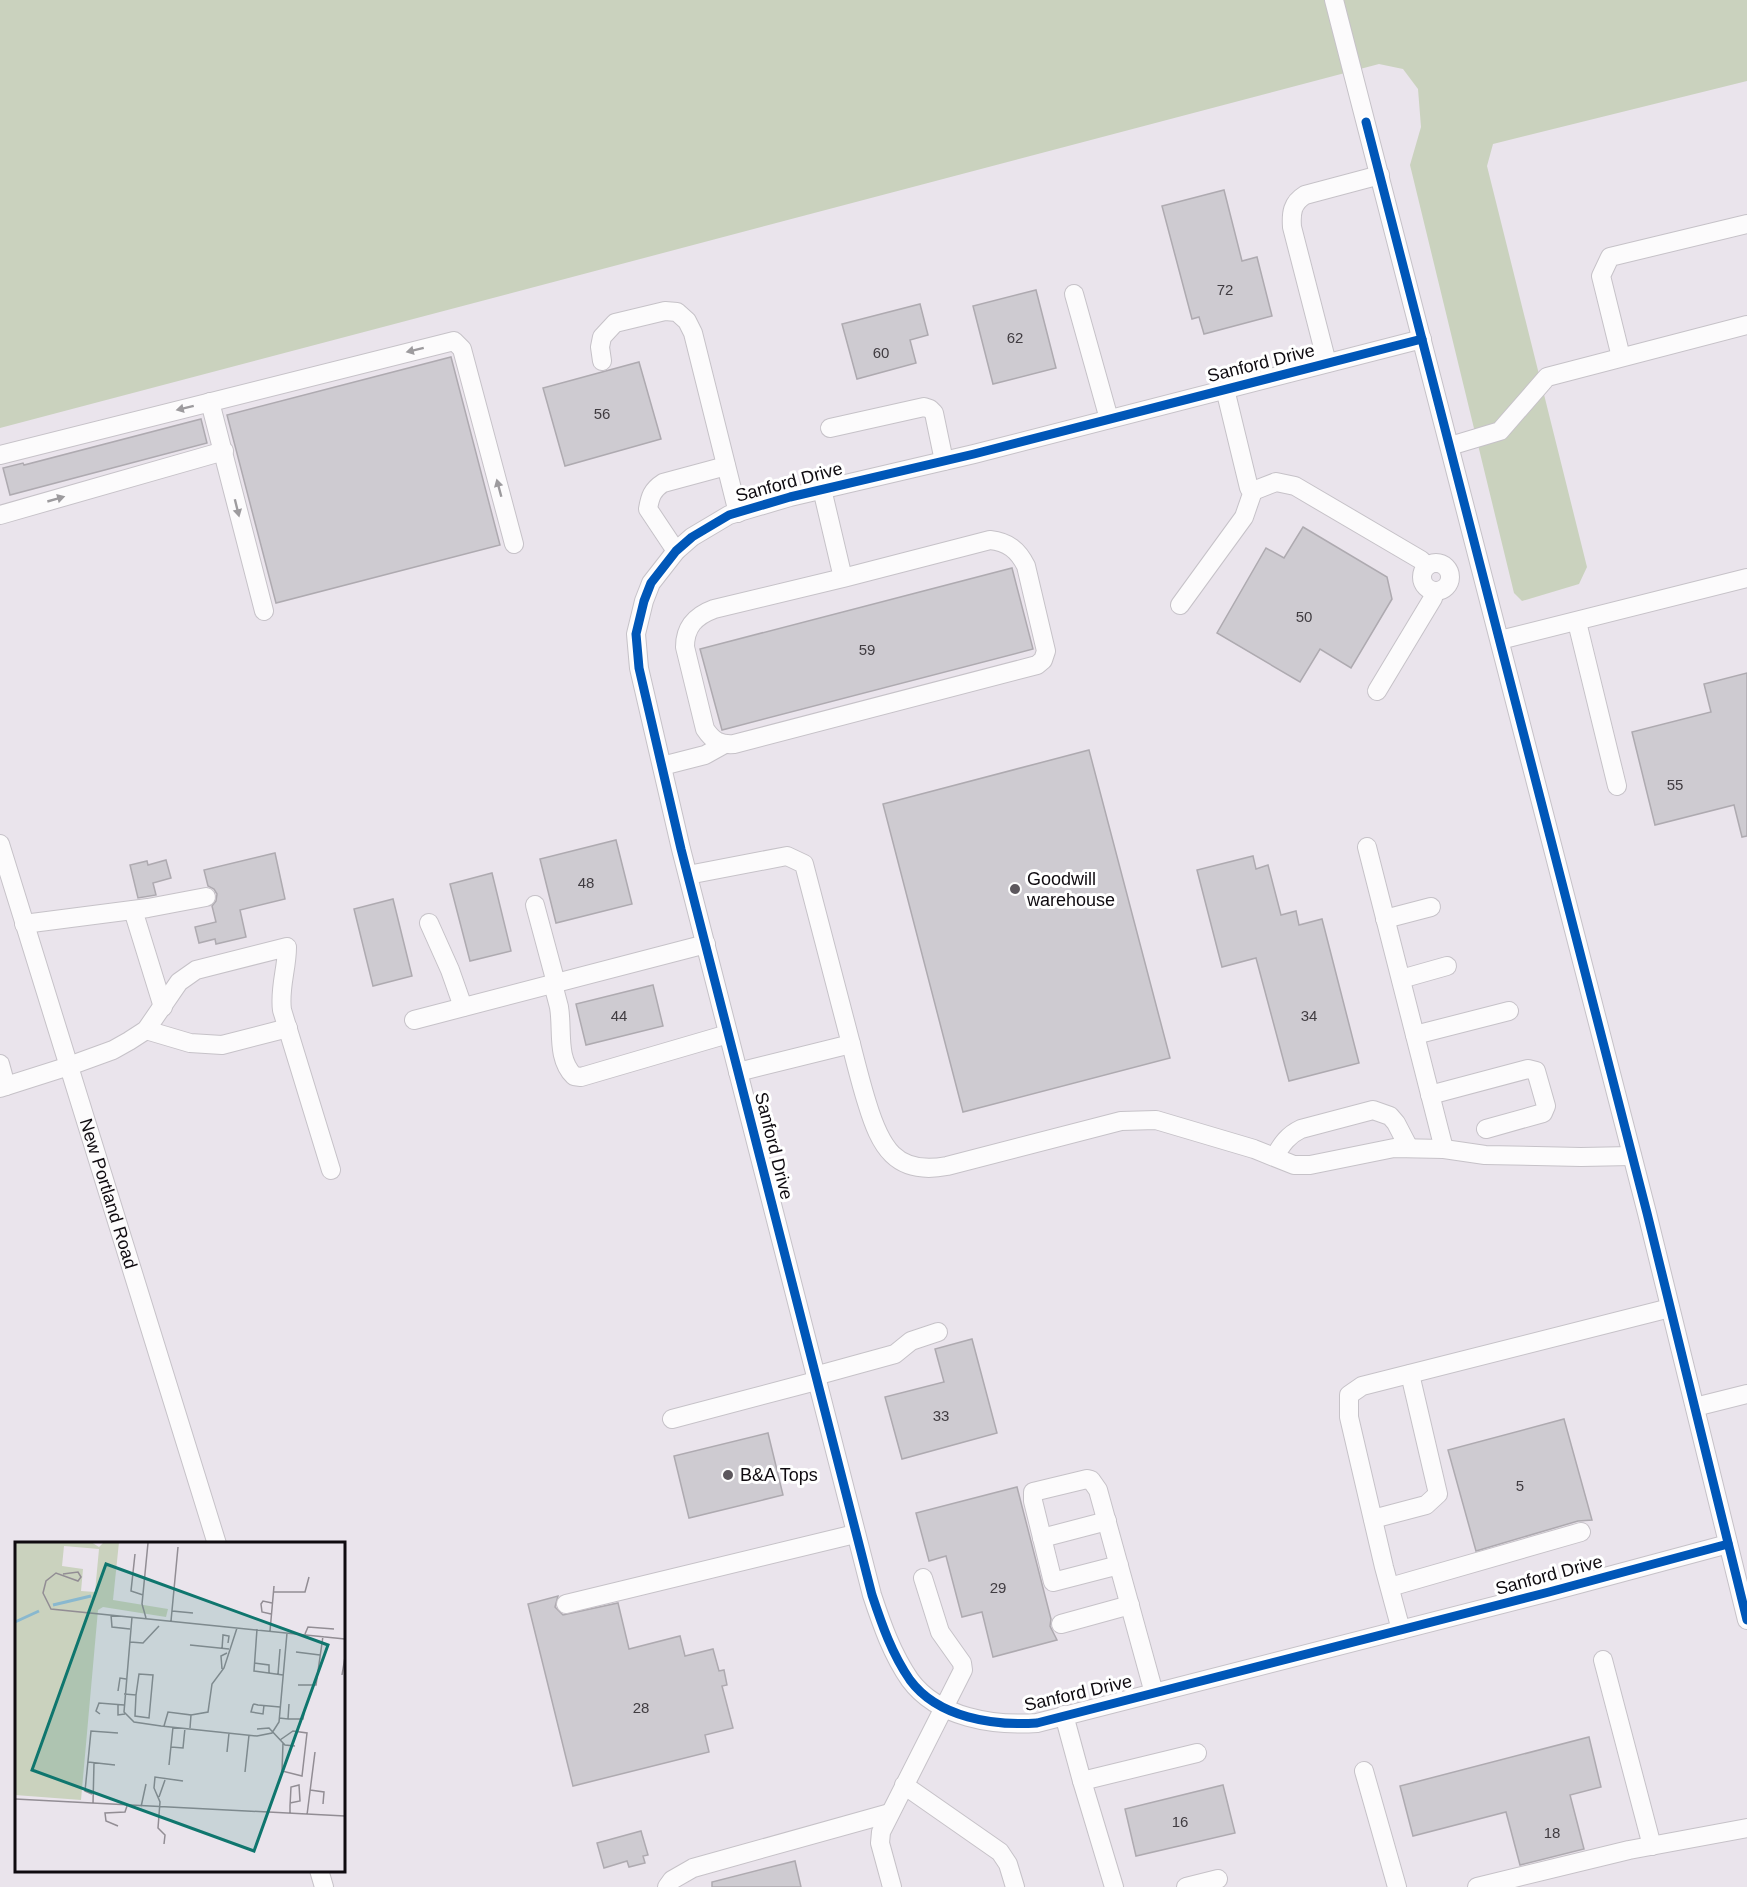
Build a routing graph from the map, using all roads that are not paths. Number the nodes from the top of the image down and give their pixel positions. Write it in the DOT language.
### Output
graph roads {
  1 [pos="1334,0"];
  2 [pos="1380,175"];
  3 [pos="1747,224"];
  4 [pos="1074,294"];
  5 [pos="1747,325"];
  6 [pos="1422,339"];
  7 [pos="1621,357"];
  8 [pos="603,361"];
  9 [pos="1327,363"];
  10 [pos="1225,389"];
  11 [pos="210,402"];
  12 [pos="1109,419"];
  13 [pos="830,428"];
  14 [pos="1450,446"];
  15 [pos="224,451"];
  16 [pos="0,455"];
  17 [pos="944,461"];
  18 [pos="726,466"];
  19 [pos="822,489"];
  20 [pos="1253,491"];
  21 [pos="738,513"];
  22 [pos="0,515"];
  23 [pos="514,544"];
  24 [pos="676,551"];
  25 [pos="1427,566"];
  26 [pos="1481,566"];
  27 [pos="1450,573"];
  28 [pos="843,578"];
  29 [pos="1747,578"];
  30 [pos="1435,591"];
  31 [pos="1180,605"];
  32 [pos="264,611"];
  33 [pos="1576,622"];
  34 [pos="1500,640"];
  35 [pos="1377,691"];
  36 [pos="723,745"];
  37 [pos="662,766"];
  38 [pos="1617,786"];
  39 [pos="0,844"];
  40 [pos="1367,847"];
  41 [pos="688,875"];
  42 [pos="206,897"];
  43 [pos="535,905"];
  44 [pos="1431,907"];
  45 [pos="133,910"];
  46 [pos="1385,919"];
  47 [pos="429,923"];
  48 [pos="24,924"];
  49 [pos="705,944"];
  50 [pos="1447,966"];
  51 [pos="1401,979"];
  52 [pos="554,983"];
  53 [pos="163,1007"];
  54 [pos="463,1007"];
  55 [pos="1509,1011"];
  56 [pos="414,1020"];
  57 [pos="288,1028"];
  58 [pos="146,1030"];
  59 [pos="728,1034"];
  60 [pos="1415,1035"];
  61 [pos="851,1044"];
  62 [pos="0,1064"];
  63 [pos="69,1066"];
  64 [pos="738,1072"];
  65 [pos="3,1087"];
  66 [pos="1430,1095"];
  67 [pos="1486,1129"];
  68 [pos="1409,1148"];
  69 [pos="1444,1149"];
  70 [pos="1275,1156"];
  71 [pos="1632,1156"];
  72 [pos="331,1170"];
  73 [pos="1670,1308"];
  74 [pos="938,1332"];
  75 [pos="1410,1374"];
  76 [pos="816,1378"];
  77 [pos="1747,1394"];
  78 [pos="1695,1407"];
  79 [pos="672,1419"];
  80 [pos="1373,1519"];
  81 [pos="1107,1521"];
  82 [pos="1581,1533"];
  83 [pos="855,1534"];
  84 [pos="1042,1538"];
  85 [pos="217,1542"];
  86 [pos="1728,1544"];
  87 [pos="1119,1565"];
  88 [pos="923,1578"];
  89 [pos="1390,1587"];
  90 [pos="566,1604"];
  91 [pos="1130,1605"];
  92 [pos="1747,1620"];
  93 [pos="1061,1624"];
  94 [pos="1401,1630"];
  95 [pos="1603,1660"];
  96 [pos="1154,1693"];
  97 [pos="944,1706"];
  98 [pos="1064,1715"];
  99 [pos="1197,1754"];
  100 [pos="1364,1771"];
  101 [pos="1082,1781"];
  102 [pos="904,1785"];
  103 [pos="890,1813"];
  104 [pos="1747,1828"];
  105 [pos="1652,1846"];
  106 [pos="320,1872"];
  107 [pos="1218,1879"];
  108 [pos="324,1887"];
  109 [pos="667,1887"];
  110 [pos="892,1887"];
  111 [pos="1015,1887"];
  112 [pos="1114,1887"];
  113 [pos="1186,1887"];
  114 [pos="1397,1887"];
  115 [pos="1477,1887"];
  1 -- 2 [label="street"];
  2 -- 6 [label="street"];
  2 -- 9 [label="street"];
  3 -- 7 [label="street"];
  4 -- 12 [label="street"];
  5 -- 7 [label="street"];
  6 -- 9 [label="street, Sanford Drive"];
  6 -- 14 [label="street"];
  7 -- 14 [label="street"];
  8 -- 18 [label="street"];
  9 -- 10 [label="street, Sanford Drive"];
  10 -- 12 [label="street, Sanford Drive"];
  10 -- 20 [label="street"];
  11 -- 15 [label="street"];
  11 -- 16 [label="street, one-way"];
  23 -- 11 [label="street, one-way"];
  12 -- 17 [label="street, Sanford Drive"];
  13 -- 17 [label="street"];
  14 -- 26 [label="street"];
  22 -- 15 [label="street, one-way"];
  15 -- 32 [label="street, one-way"];
  17 -- 19 [label="street, Sanford Drive"];
  18 -- 21 [label="street"];
  18 -- 24 [label="street"];
  19 -- 21 [label="street, Sanford Drive"];
  19 -- 28 [label="street"];
  20 -- 25 [label="street"];
  20 -- 31 [label="street"];
  21 -- 24 [label="street, Sanford Drive"];
  24 -- 37 [label="street, Sanford Drive"];
  25 -- 27 [label="street"];
  25 -- 30 [label="street"];
  26 -- 27 [label="street"];
  26 -- 34 [label="street"];
  27 -- 30 [label="street"];
  28 -- 36 [label="street"];
  28 -- 36 [label="street"];
  29 -- 33 [label="street"];
  30 -- 35 [label="street"];
  33 -- 34 [label="street"];
  33 -- 38 [label="street"];
  34 -- 71 [label="street"];
  36 -- 37 [label="street"];
  37 -- 41 [label="street, Sanford Drive"];
  39 -- 48 [label="street, New Portland Road"];
  40 -- 46 [label="street"];
  41 -- 49 [label="street, Sanford Drive"];
  41 -- 61 [label="street"];
  42 -- 45 [label="street"];
  43 -- 52 [label="street"];
  44 -- 46 [label="street"];
  45 -- 48 [label="street"];
  45 -- 53 [label="street"];
  46 -- 51 [label="street"];
  47 -- 54 [label="street"];
  48 -- 63 [label="street, New Portland Road"];
  49 -- 52 [label="street"];
  49 -- 59 [label="street, Sanford Drive"];
  50 -- 51 [label="street"];
  51 -- 60 [label="street"];
  52 -- 54 [label="street"];
  52 -- 59 [label="street"];
  53 -- 57 [label="street"];
  53 -- 58 [label="street"];
  54 -- 56 [label="street"];
  55 -- 60 [label="street"];
  57 -- 58 [label="street"];
  57 -- 72 [label="street"];
  58 -- 63 [label="street"];
  59 -- 64 [label="street, Sanford Drive"];
  60 -- 66 [label="street"];
  61 -- 64 [label="street"];
  61 -- 70 [label="street"];
  62 -- 65 [label="street"];
  63 -- 65 [label="street"];
  63 -- 85 [label="street, New Portland Road"];
  64 -- 76 [label="street, Sanford Drive"];
  66 -- 67 [label="street"];
  66 -- 69 [label="street"];
  68 -- 69 [label="street"];
  68 -- 70 [label="street"];
  68 -- 70 [label="street"];
  69 -- 71 [label="street"];
  71 -- 73 [label="street"];
  73 -- 75 [label="street"];
  73 -- 78 [label="street"];
  74 -- 76 [label="street"];
  75 -- 80 [label="street"];
  75 -- 80 [label="street"];
  76 -- 79 [label="street"];
  76 -- 83 [label="street, Sanford Drive"];
  77 -- 78 [label="street"];
  78 -- 86 [label="street"];
  80 -- 89 [label="street"];
  81 -- 84 [label="street"];
  81 -- 84 [label="street"];
  81 -- 87 [label="street"];
  82 -- 89 [label="street"];
  83 -- 90 [label="street"];
  83 -- 97 [label="street, Sanford Drive"];
  84 -- 87 [label="street"];
  86 -- 92 [label="street"];
  86 -- 94 [label="street, Sanford Drive"];
  87 -- 91 [label="street"];
  88 -- 97 [label="street"];
  89 -- 94 [label="street"];
  91 -- 93 [label="street"];
  91 -- 96 [label="street"];
  94 -- 96 [label="street, Sanford Drive"];
  95 -- 105 [label="street"];
  96 -- 98 [label="street, Sanford Drive"];
  97 -- 98 [label="street, Sanford Drive"];
  97 -- 102 [label="street"];
  98 -- 101 [label="street"];
  99 -- 101 [label="street"];
  100 -- 114 [label="street"];
  101 -- 112 [label="street"];
  102 -- 103 [label="street"];
  102 -- 111 [label="street"];
  103 -- 109 [label="street"];
  103 -- 110 [label="street"];
  104 -- 105 [label="street"];
  105 -- 115 [label="street"];
  106 -- 108 [label="street"];
  107 -- 113 [label="street"];
}
